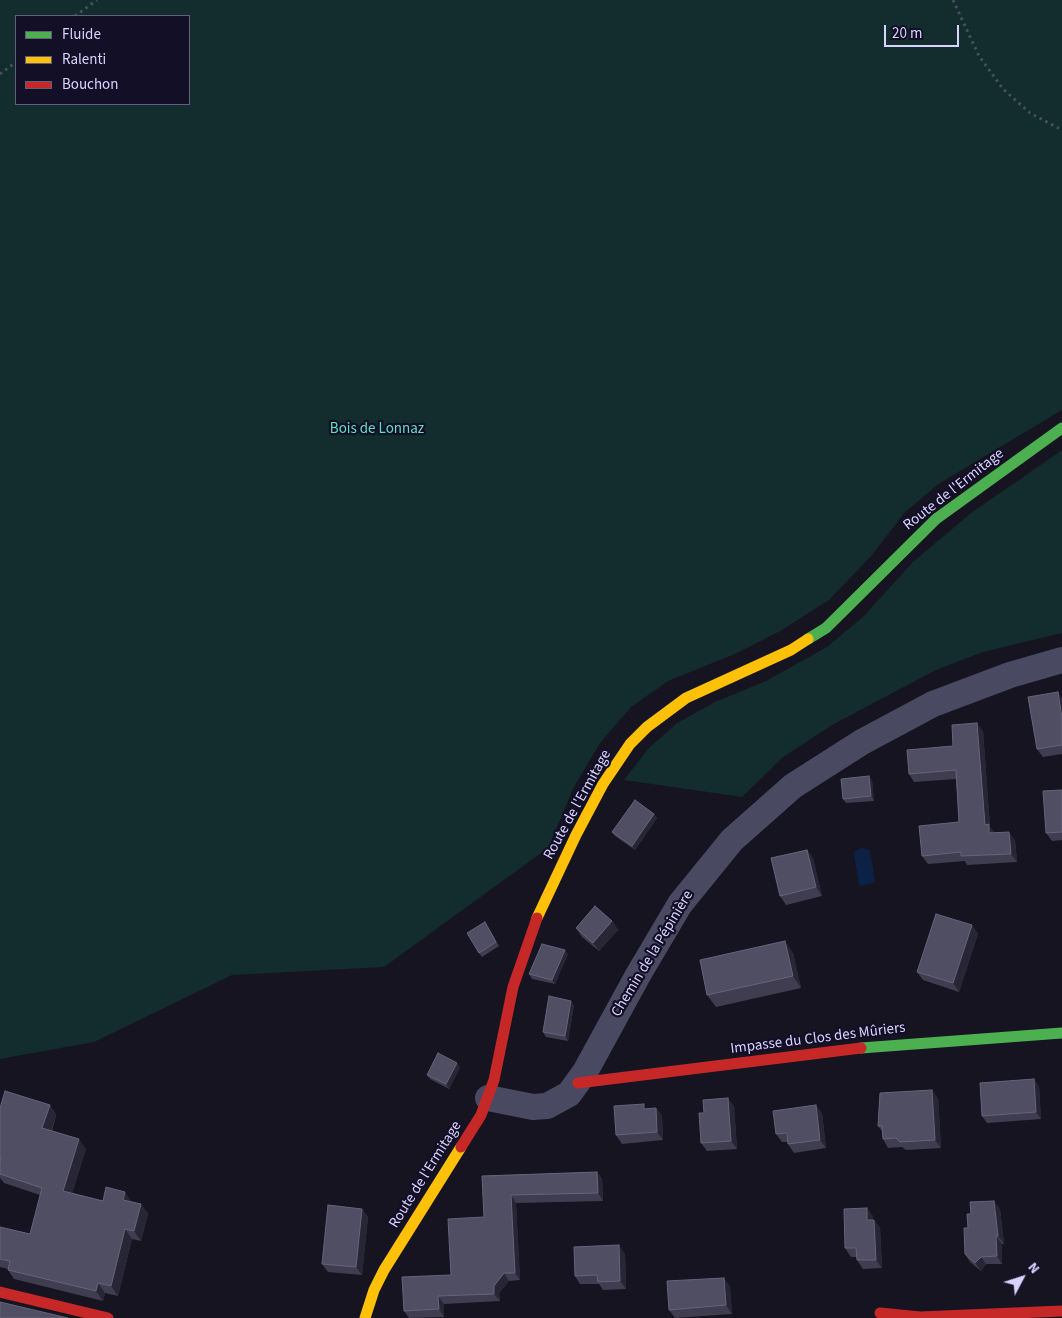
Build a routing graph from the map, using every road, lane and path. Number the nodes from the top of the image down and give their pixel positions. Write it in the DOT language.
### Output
graph roads {
  1 [pos="97,0"];
  2 [pos="952,0"];
  3 [pos="76,15"];
  4 [pos="15,63"];
  5 [pos="0,74"];
  6 [pos="1062,130"];
  7 [pos="1062,428"];
  8 [pos="1062,660"];
  9 [pos="1062,1033"];
  10 [pos="578,1083"];
  11 [pos="488,1098"];
  12 [pos="0,1292"];
  13 [pos="1062,1311"];
  14 [pos="880,1313"];
  15 [pos="108,1318"];
  16 [pos="365,1318"];
  1 -- 3 [label="path"];
  2 -- 6 [label="path"];
  4 -- 5 [label="path"];
  7 -- 11 [label="street, Route de l'Ermitage"];
  8 -- 10 [label="street, Chemin de la Pépinière"];
  9 -- 10 [label="street, Impasse du Clos des Mûriers"];
  10 -- 11 [label="street, Chemin de la Pépinière"];
  11 -- 16 [label="street, Route de l'Ermitage"];
  12 -- 15 [label="street"];
  13 -- 14 [label="street"];
}
